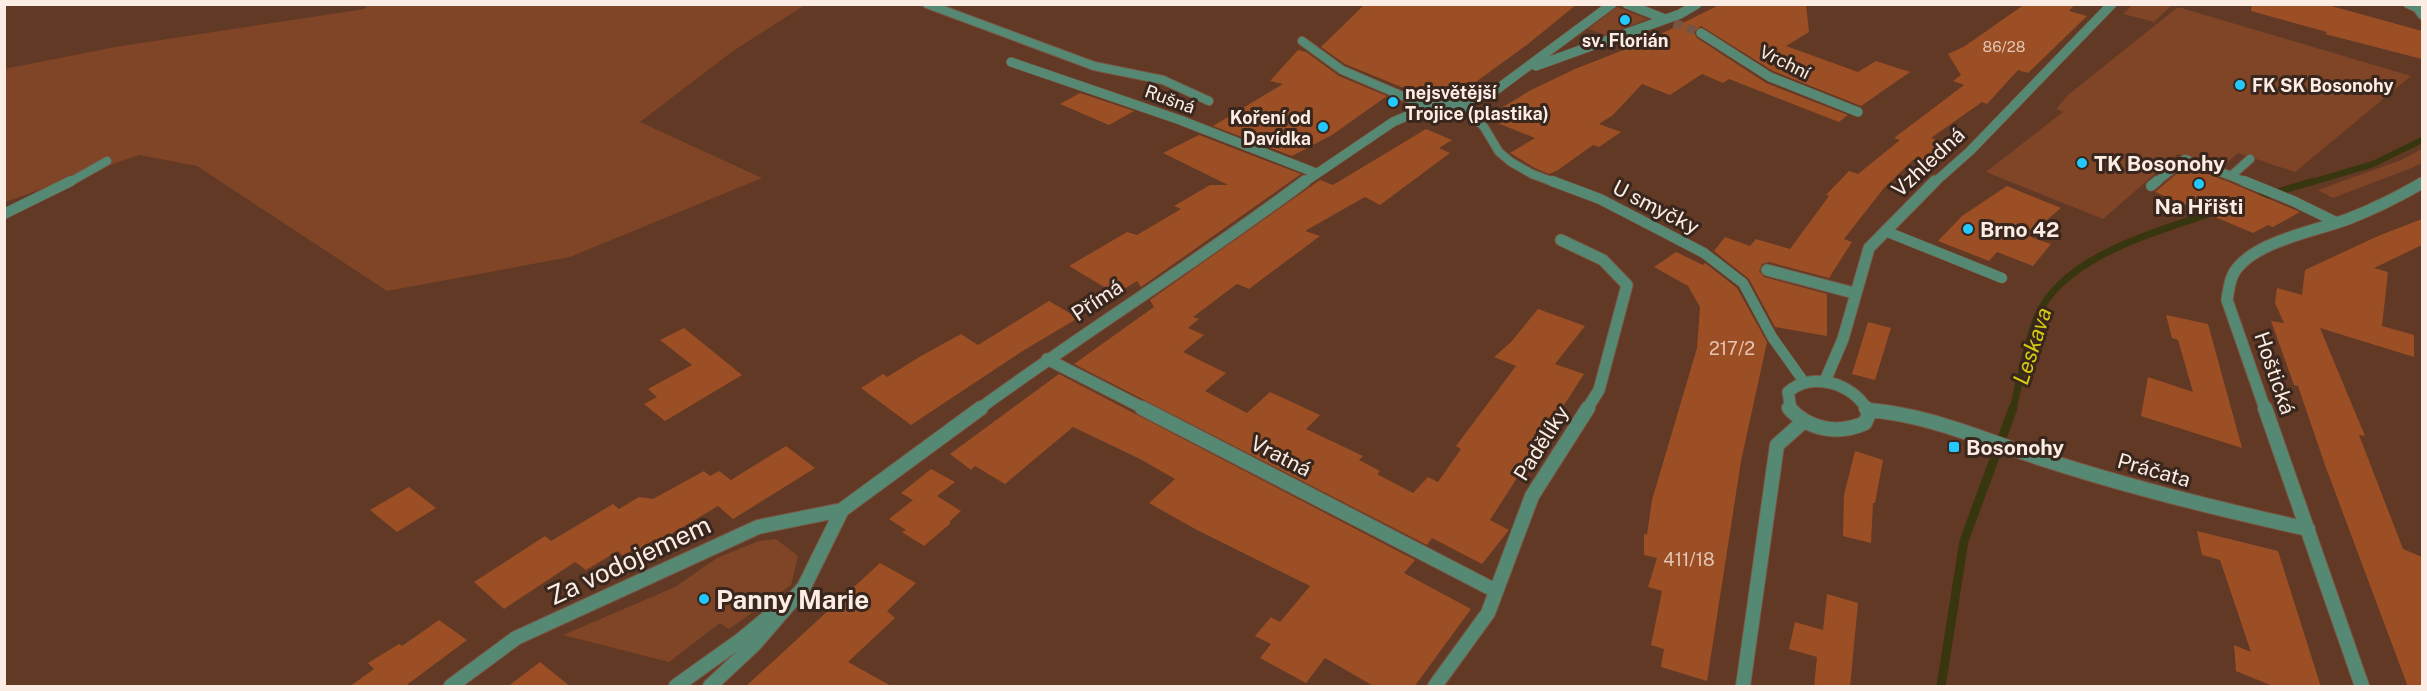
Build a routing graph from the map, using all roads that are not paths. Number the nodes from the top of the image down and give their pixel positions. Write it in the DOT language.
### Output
graph roads {
  1 [pos="927,4"];
  2 [pos="1612,4"];
  3 [pos="1627,4"];
  4 [pos="1697,4"];
  5 [pos="2112,4"];
  6 [pos="2408,4"];
  7 [pos="2422,15"];
  8 [pos="1664,18"];
  9 [pos="1674,23"];
  10 [pos="1701,33"];
  11 [pos="1302,41"];
  12 [pos="1011,62"];
  13 [pos="1526,70"];
  14 [pos="1209,101"];
  15 [pos="1460,103"];
  16 [pos="1428,107"];
  17 [pos="1858,112"];
  18 [pos="2250,159"];
  19 [pos="107,161"];
  20 [pos="1316,173"];
  21 [pos="2231,176"];
  22 [pos="2422,183"];
  23 [pos="2151,186"];
  24 [pos="4,214"];
  25 [pos="2338,223"];
  26 [pos="1885,231"];
  27 [pos="1561,240"];
  28 [pos="1767,270"];
  29 [pos="2002,278"];
  30 [pos="1854,293"];
  31 [pos="1047,359"];
  32 [pos="1825,381"];
  33 [pos="1804,382"];
  34 [pos="1868,410"];
  35 [pos="1804,421"];
  36 [pos="842,510"];
  37 [pos="2307,529"];
  38 [pos="804,587"];
  39 [pos="1496,591"];
  40 [pos="451,687"];
  41 [pos="676,687"];
  42 [pos="710,687"];
  43 [pos="1435,687"];
  44 [pos="1743,687"];
  45 [pos="2362,687"];
  1 -- 14 [label="lane"];
  2 -- 13 [label="street"];
  3 -- 8 [label="street"];
  4 -- 8 [label="street"];
  5 -- 26 [label="street, Vzhledná"];
  6 -- 7 [label="lane"];
  8 -- 9 [label="street"];
  8 -- 13 [label="street"];
  10 -- 17 [label="street, Vrchní"];
  11 -- 16 [label="lane"];
  12 -- 20 [label="street, Rušná"];
  13 -- 15 [label="street, Přímá"];
  15 -- 16 [label="street, Přímá"];
  15 -- 33 [label="lane, U smyčky"];
  16 -- 20 [label="street, Přímá"];
  18 -- 21 [label="lane"];
  19 -- 24 [label="lane"];
  20 -- 31 [label="street, Přímá"];
  21 -- 23 [label="lane"];
  21 -- 25 [label="lane"];
  22 -- 25 [label="street, Hoštická"];
  25 -- 37 [label="street, Hoštická"];
  26 -- 29 [label="lane"];
  26 -- 30 [label="street, Vzhledná"];
  27 -- 39 [label="street, Padělíky"];
  28 -- 30 [label="street"];
  30 -- 32 [label="street, Vzhledná"];
  31 -- 36 [label="street, Přímá"];
  31 -- 39 [label="street, Vratná"];
  32 -- 33 [label="street"];
  32 -- 34 [label="street"];
  33 -- 35 [label="street"];
  34 -- 35 [label="street"];
  34 -- 37 [label="street, Práčata"];
  35 -- 44 [label="street"];
  36 -- 38 [label="street, Přímá"];
  36 -- 40 [label="street, Za vodojemem"];
  37 -- 45 [label="street, Hoštická"];
  38 -- 41 [label="street, Přímá"];
  38 -- 42 [label="street, Přímá"];
  39 -- 43 [label="street, Padělíky"];
}
